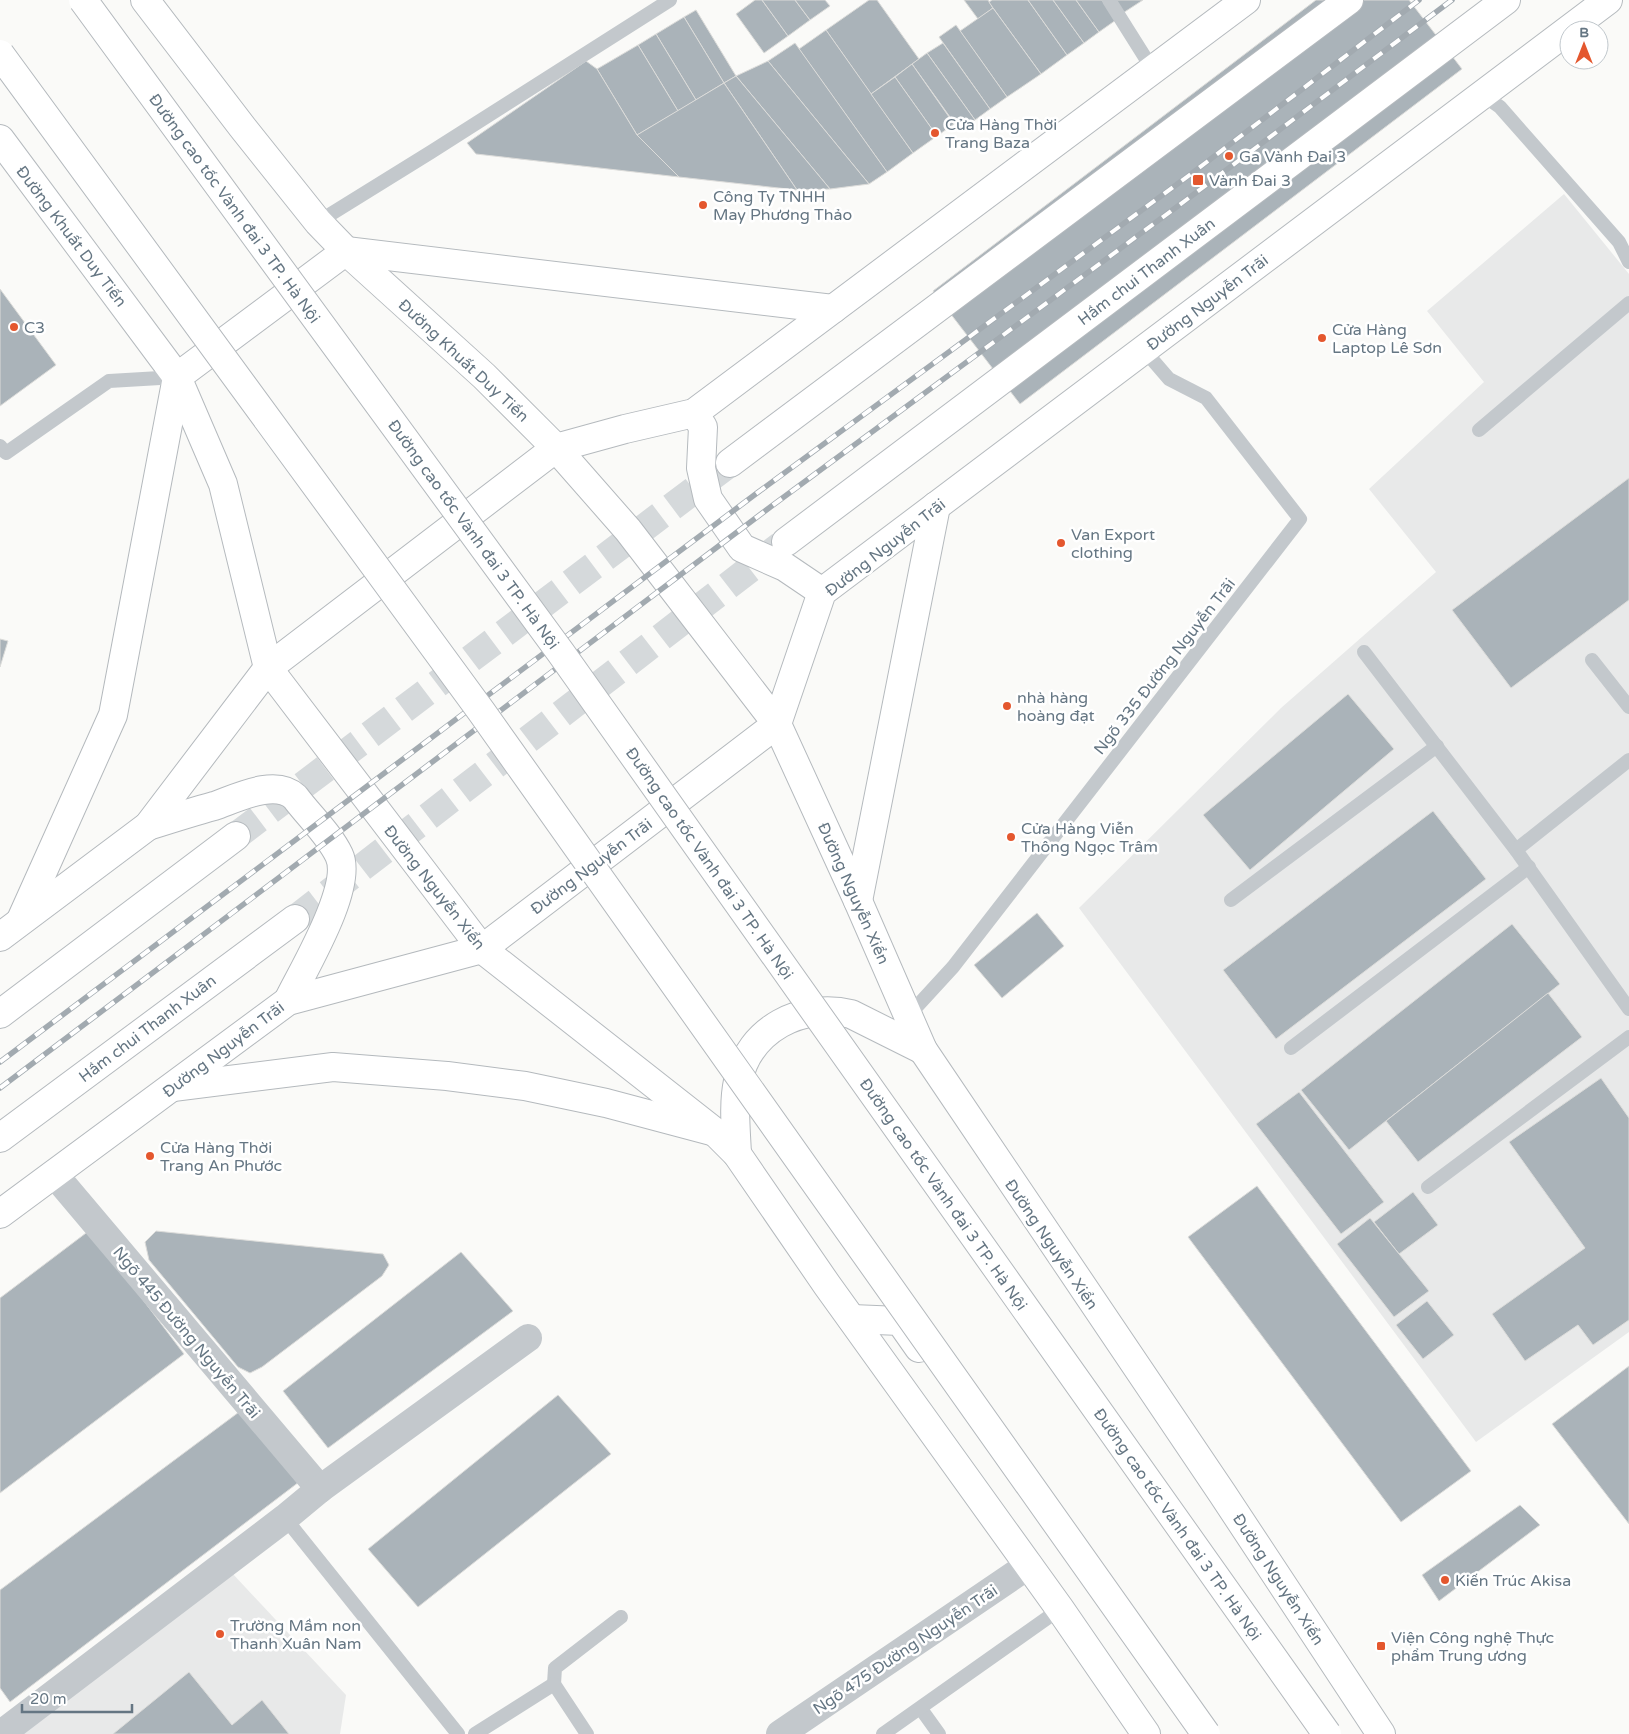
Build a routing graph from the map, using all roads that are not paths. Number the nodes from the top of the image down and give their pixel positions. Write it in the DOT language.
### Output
graph roads {
  1 [pos="83,0"];
  2 [pos="145,0"];
  3 [pos="1109,0"];
  4 [pos="1246,0"];
  5 [pos="1349,0"];
  6 [pos="1506,0"];
  7 [pos="1608,0"];
  8 [pos="666,1"];
  9 [pos="0,54"];
  10 [pos="1153,70"];
  11 [pos="1483,95"];
  12 [pos="0,139"];
  13 [pos="318,222"];
  14 [pos="1624,238"];
  15 [pos="346,251"];
  16 [pos="1629,262"];
  17 [pos="1629,302"];
  18 [pos="833,309"];
  19 [pos="1144,350"];
  20 [pos="177,377"];
  21 [pos="694,413"];
  22 [pos="1479,430"];
  23 [pos="556,448"];
  24 [pos="3,450"];
  25 [pos="730,463"];
  26 [pos="936,506"];
  27 [pos="786,542"];
  28 [pos="822,592"];
  29 [pos="1364,652"];
  30 [pos="1592,660"];
  31 [pos="268,668"];
  32 [pos="1629,707"];
  33 [pos="777,724"];
  34 [pos="1437,746"];
  35 [pos="1629,760"];
  36 [pos="148,826"];
  37 [pos="236,836"];
  38 [pos="1516,850"];
  39 [pos="1529,867"];
  40 [pos="1231,900"];
  41 [pos="858,901"];
  42 [pos="295,919"];
  43 [pos="7,928"];
  44 [pos="482,949"];
  45 [pos="288,1001"];
  46 [pos="1629,1009"];
  47 [pos="0,1014"];
  48 [pos="909,1015"];
  49 [pos="1629,1037"];
  50 [pos="1291,1048"];
  51 [pos="922,1050"];
  52 [pos="172,1087"];
  53 [pos="715,1132"];
  54 [pos="0,1138"];
  55 [pos="737,1154"];
  56 [pos="54,1174"];
  57 [pos="1428,1187"];
  58 [pos="0,1214"];
  59 [pos="852,1319"];
  60 [pos="528,1338"];
  61 [pos="320,1489"];
  62 [pos="285,1518"];
  63 [pos="1029,1565"];
  64 [pos="1060,1609"];
  65 [pos="620,1616"];
  66 [pos="554,1684"];
  67 [pos="921,1709"];
  68 [pos="1,1734"];
  69 [pos="458,1734"];
  70 [pos="475,1734"];
  71 [pos="587,1734"];
  72 [pos="780,1734"];
  73 [pos="884,1734"];
  74 [pos="938,1734"];
  75 [pos="1146,1734"];
  76 [pos="1189,1734"];
  77 [pos="1206,1734"];
  78 [pos="1327,1734"];
  79 [pos="1381,1734"];
  1 -- 78 [label="main road, Đường cao tốc Vành đai 3 TP. Hà Nội, bridge"];
  2 -- 13 [label="main road, Đường Khuất Duy Tiến"];
  3 -- 10 [label="lane"];
  4 -- 10 [label="main road"];
  5 -- 25 [label="main road"];
  6 -- 27 [label="main road, Hầm chui Thanh Xuân"];
  7 -- 11 [label="main road, Đường Nguyễn Trãi"];
  8 -- 13 [label="lane"];
  9 -- 77 [label="main road, bridge"];
  10 -- 18 [label="main road"];
  11 -- 14 [label="lane"];
  11 -- 19 [label="main road, Đường Nguyễn Trãi"];
  12 -- 20 [label="main road, Đường Khuất Duy Tiến"];
  13 -- 15 [label="main road, Đường Khuất Duy Tiến"];
  14 -- 16 [label="lane"];
  15 -- 18 [label="main road"];
  15 -- 20 [label="main road"];
  15 -- 23 [label="main road, Đường Khuất Duy Tiến"];
  17 -- 22 [label="lane"];
  18 -- 21 [label="main road"];
  19 -- 26 [label="main road, Đường Nguyễn Trãi"];
  19 -- 48 [label="lane, Ngõ 335 Đường Nguyễn Trãi"];
  20 -- 24 [label="lane"];
  20 -- 31 [label="main road, Đường Khuất Duy Tiến"];
  20 -- 43 [label="main road"];
  21 -- 23 [label="main road"];
  21 -- 28 [label="main road"];
  23 -- 31 [label="main road"];
  23 -- 33 [label="main road, Đường Khuất Duy Tiến"];
  26 -- 28 [label="main road, Đường Nguyễn Trãi"];
  26 -- 41 [label="main road"];
  28 -- 33 [label="main road, Đường Nguyễn Trãi"];
  29 -- 34 [label="lane"];
  30 -- 32 [label="lane"];
  31 -- 36 [label="main road"];
  31 -- 44 [label="main road, Đường Nguyễn Xiển"];
  33 -- 41 [label="main road, Đường Nguyễn Xiển"];
  33 -- 44 [label="main road, Đường Nguyễn Trãi"];
  34 -- 38 [label="lane"];
  34 -- 40 [label="lane"];
  35 -- 38 [label="lane"];
  36 -- 43 [label="main road"];
  36 -- 45 [label="main road"];
  37 -- 47 [label="main road"];
  38 -- 39 [label="lane"];
  39 -- 46 [label="lane"];
  39 -- 50 [label="lane"];
  41 -- 48 [label="main road, Đường Nguyễn Xiển"];
  42 -- 54 [label="main road, Hầm chui Thanh Xuân"];
  44 -- 45 [label="main road, Đường Nguyễn Trãi"];
  44 -- 53 [label="main road, Đường Nguyễn Xiển"];
  45 -- 52 [label="main road, Đường Nguyễn Trãi"];
  48 -- 51 [label="main road, Đường Nguyễn Xiển"];
  49 -- 57 [label="lane"];
  51 -- 55 [label="main road"];
  51 -- 79 [label="main road, Đường Nguyễn Xiển"];
  52 -- 53 [label="main road"];
  52 -- 56 [label="main road, Đường Nguyễn Trãi"];
  53 -- 55 [label="main road, Đường Nguyễn Xiển"];
  55 -- 59 [label="main road, Đường Nguyễn Xiển"];
  56 -- 58 [label="main road, Đường Nguyễn Trãi"];
  56 -- 61 [label="street, Ngõ 445 Đường Nguyễn Trãi"];
  59 -- 63 [label="main road, Đường Nguyễn Xiển"];
  59 -- 76 [label="main road"];
  60 -- 61 [label="street"];
  61 -- 62 [label="street"];
  62 -- 68 [label="street"];
  62 -- 69 [label="lane"];
  63 -- 64 [label="main road, Đường Nguyễn Xiển"];
  63 -- 72 [label="street, Ngõ 475 Đường Nguyễn Trãi"];
  64 -- 67 [label="lane"];
  64 -- 75 [label="main road, Đường Nguyễn Xiển"];
  65 -- 66 [label="lane"];
  66 -- 70 [label="lane"];
  66 -- 71 [label="lane"];
  67 -- 73 [label="lane"];
  67 -- 74 [label="lane"];
}
